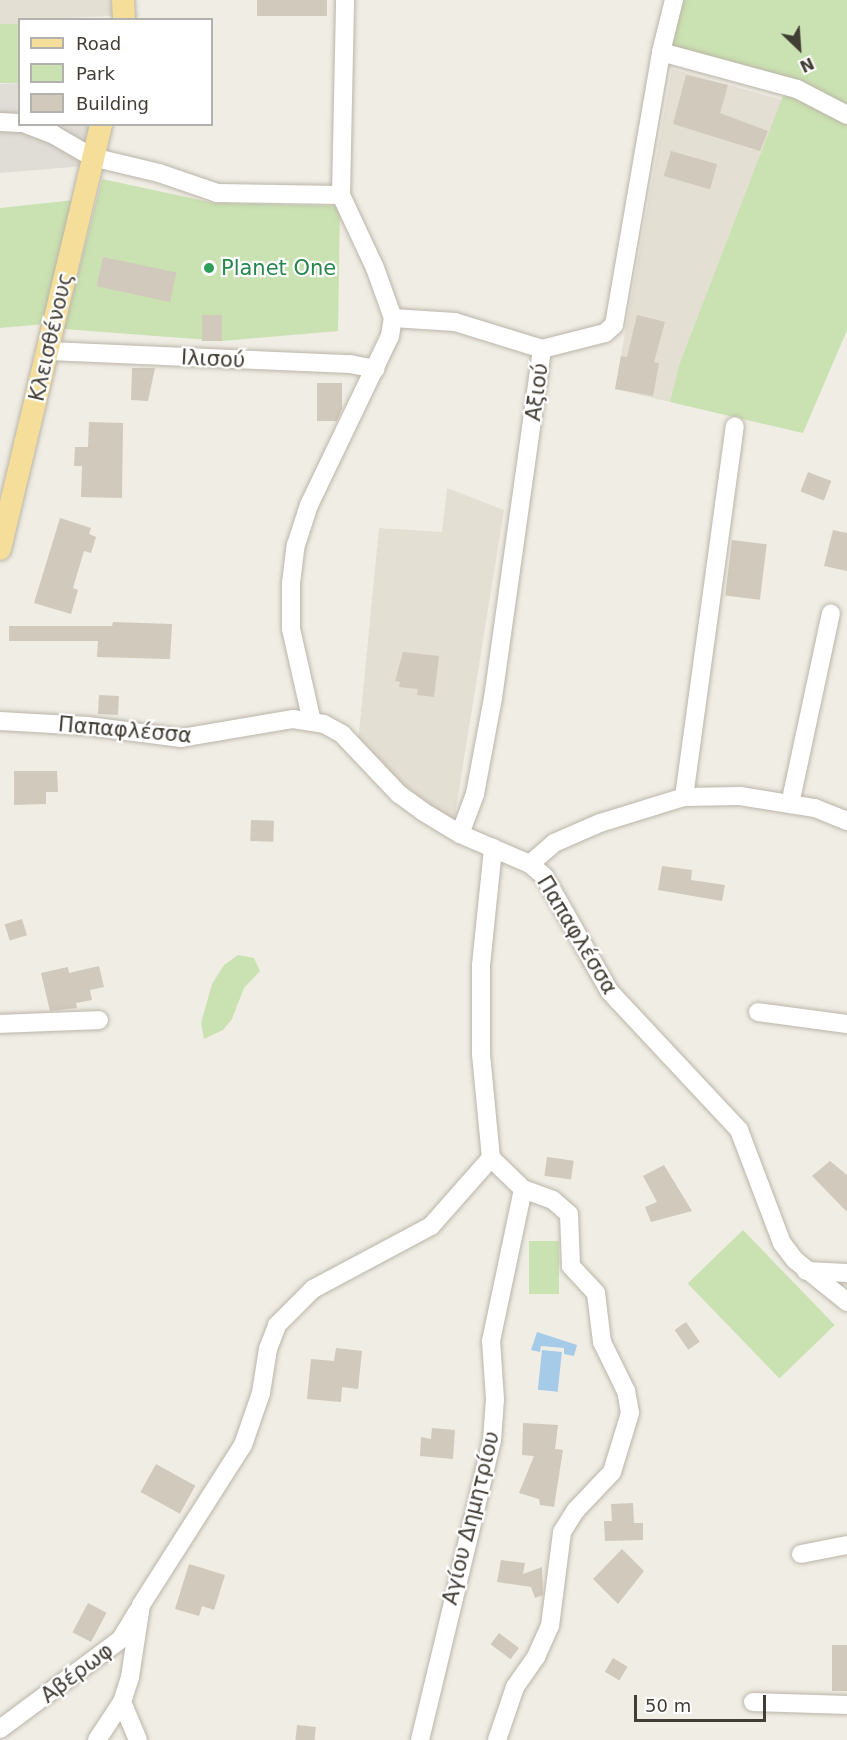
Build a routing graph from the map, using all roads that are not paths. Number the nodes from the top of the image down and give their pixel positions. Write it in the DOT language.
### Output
graph roads {
  1 [pos="123,0"];
  2 [pos="345,0"];
  3 [pos="674,0"];
  4 [pos="124,18"];
  5 [pos="661,52"];
  6 [pos="847,116"];
  7 [pos="0,122"];
  8 [pos="18,123"];
  9 [pos="31,126"];
  10 [pos="101,126"];
  11 [pos="92,157"];
  12 [pos="341,195"];
  13 [pos="393,318"];
  14 [pos="542,349"];
  15 [pos="49,351"];
  16 [pos="376,369"];
  17 [pos="735,426"];
  18 [pos="0,549"];
  19 [pos="831,612"];
  20 [pos="0,721"];
  21 [pos="312,722"];
  22 [pos="684,797"];
  23 [pos="790,804"];
  24 [pos="847,821"];
  25 [pos="460,834"];
  26 [pos="493,848"];
  27 [pos="530,864"];
  28 [pos="758,1012"];
  29 [pos="99,1020"];
  30 [pos="0,1024"];
  31 [pos="847,1024"];
  32 [pos="491,1158"];
  33 [pos="523,1189"];
  34 [pos="806,1271"];
  35 [pos="847,1273"];
  36 [pos="847,1302"];
  37 [pos="847,1545"];
  38 [pos="801,1554"];
  39 [pos="141,1605"];
  40 [pos="122,1702"];
  41 [pos="753,1702"];
  42 [pos="847,1705"];
  43 [pos="0,1729"];
  44 [pos="98,1740"];
  45 [pos="138,1740"];
  46 [pos="420,1740"];
  47 [pos="497,1740"];
  1 -- 4 [label="main road"];
  2 -- 12 [label="street"];
  3 -- 5 [label="street, Αξιού"];
  5 -- 6 [label="street"];
  5 -- 14 [label="street, Αξιού"];
  7 -- 8 [label="street"];
  9 -- 11 [label="street"];
  10 -- 11 [label="main road, Κλεισθένους"];
  11 -- 12 [label="street"];
  11 -- 15 [label="main road, Κλεισθένους"];
  12 -- 13 [label="street"];
  13 -- 14 [label="street"];
  13 -- 16 [label="street"];
  14 -- 25 [label="street, Αξιού"];
  15 -- 16 [label="street, Ιλισού"];
  15 -- 18 [label="main road, Κλεισθένους"];
  16 -- 21 [label="street"];
  17 -- 22 [label="street"];
  19 -- 23 [label="street"];
  20 -- 21 [label="street, Παπαφλέσσα"];
  21 -- 25 [label="street, Παπαφλέσσα"];
  22 -- 23 [label="street"];
  22 -- 27 [label="street"];
  23 -- 24 [label="street"];
  25 -- 26 [label="street, Παπαφλέσσα"];
  26 -- 27 [label="street, Παπαφλέσσα"];
  26 -- 32 [label="street"];
  27 -- 34 [label="street, Παπαφλέσσα"];
  28 -- 31 [label="street"];
  29 -- 30 [label="street"];
  32 -- 33 [label="street"];
  32 -- 39 [label="street, Αβέρωφ"];
  33 -- 46 [label="street, Αγίου Δημητρίου"];
  33 -- 47 [label="street"];
  34 -- 35 [label="street"];
  34 -- 36 [label="street, Παπαφλέσσα"];
  37 -- 38 [label="street"];
  39 -- 40 [label="street"];
  39 -- 43 [label="street, Αβέρωφ"];
  40 -- 44 [label="street"];
  40 -- 45 [label="street"];
  41 -- 42 [label="street"];
}
